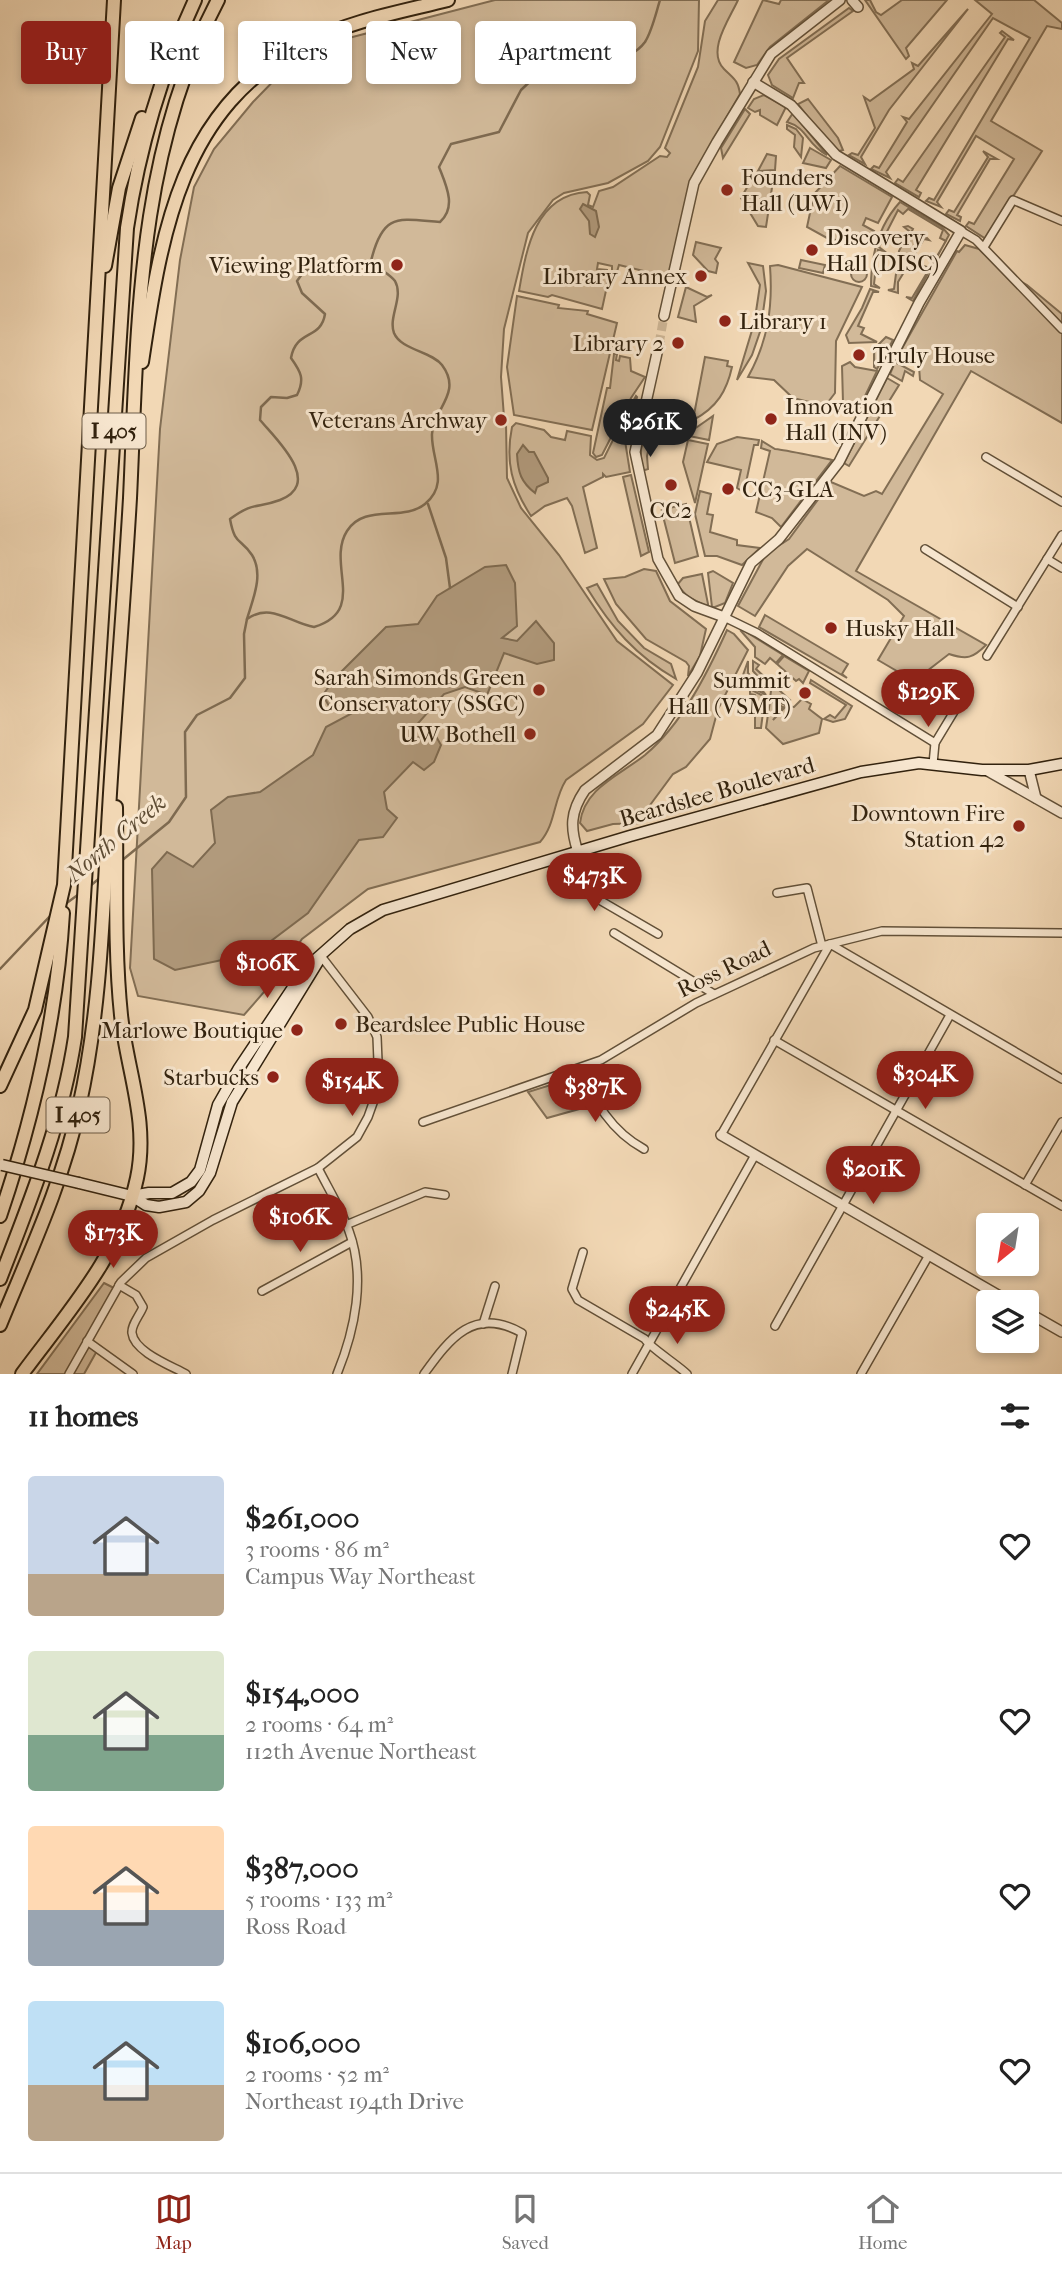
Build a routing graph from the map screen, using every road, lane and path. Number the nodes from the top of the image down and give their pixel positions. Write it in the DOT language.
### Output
graph roads {
  1 [pos="114,0"];
  2 [pos="187,0"];
  3 [pos="195,0"];
  4 [pos="211,0"];
  5 [pos="218,0"];
  6 [pos="448,0"];
  7 [pos="841,0"];
  8 [pos="753,82"];
  9 [pos="147,103"];
  10 [pos="1062,222"];
  11 [pos="961,231"];
  12 [pos="984,247"];
  13 [pos="97,311"];
  14 [pos="664,316"];
  15 [pos="1062,329"];
  16 [pos="659,344"];
  17 [pos="134,382"];
  18 [pos="986,457"];
  19 [pos="1062,502"];
  20 [pos="1062,535"];
  21 [pos="925,549"];
  22 [pos="1047,559"];
  23 [pos="1062,568"];
  24 [pos="1018,607"];
  25 [pos="724,617"];
  26 [pos="987,656"];
  27 [pos="115,702"];
  28 [pos="958,705"];
  29 [pos="935,743"];
  30 [pos="933,764"];
  31 [pos="1062,764"];
  32 [pos="986,770"];
  33 [pos="1029,770"];
  34 [pos="1036,798"];
  35 [pos="1062,813"];
  36 [pos="578,852"];
  37 [pos="103,857"];
  38 [pos="84,872"];
  39 [pos="777,893"];
  40 [pos="100,895"];
  41 [pos="82,909"];
  42 [pos="58,930"];
  43 [pos="614,933"];
  44 [pos="1062,933"];
  45 [pos="658,934"];
  46 [pos="826,945"];
  47 [pos="321,956"];
  48 [pos="713,994"];
  49 [pos="950,1015"];
  50 [pos="774,1040"];
  51 [pos="580,1069"];
  52 [pos="1062,1079"];
  53 [pos="0,1086"];
  54 [pos="895,1110"];
  55 [pos="423,1122"];
  56 [pos="1062,1122"];
  57 [pos="721,1135"];
  58 [pos="644,1149"];
  59 [pos="755,1155"];
  60 [pos="1,1165"];
  61 [pos="318,1168"];
  62 [pos="1025,1185"];
  63 [pos="445,1195"];
  64 [pos="132,1196"];
  65 [pos="842,1206"];
  66 [pos="1062,1206"];
  67 [pos="0,1216"];
  68 [pos="346,1225"];
  69 [pos="352,1242"];
  70 [pos="583,1252"];
  71 [pos="929,1255"];
  72 [pos="0,1262"];
  73 [pos="0,1279"];
  74 [pos="119,1285"];
  75 [pos="495,1286"];
  76 [pos="989,1290"];
  77 [pos="262,1291"];
  78 [pos="0,1308"];
  79 [pos="1039,1319"];
  80 [pos="483,1324"];
  81 [pos="0,1325"];
  82 [pos="775,1326"];
  83 [pos="1062,1332"];
  84 [pos="88,1341"];
  85 [pos="648,1345"];
  86 [pos="22,1374"];
  87 [pos="69,1374"];
  88 [pos="133,1374"];
  89 [pos="186,1374"];
  90 [pos="337,1374"];
  91 [pos="424,1374"];
  92 [pos="512,1374"];
  93 [pos="632,1374"];
  94 [pos="687,1374"];
  95 [pos="861,1374"];
  1 -- 13 [label="highway"];
  2 -- 9 [label="highway, I 405"];
  3 -- 38 [label="highway, I 405"];
  4 -- 37 [label="highway, I 405"];
  5 -- 17 [label="highway, I 405"];
  6 -- 17 [label="highway"];
  7 -- 8 [label="street"];
  8 -- 11 [label="street"];
  8 -- 14 [label="street"];
  9 -- 13 [label="highway"];
  9 -- 38 [label="highway, I 405"];
  10 -- 12 [label="street"];
  11 -- 12 [label="street"];
  11 -- 25 [label="street"];
  12 -- 15 [label="street"];
  13 -- 42 [label="highway"];
  16 -- 25 [label="street"];
  17 -- 27 [label="highway, I 405"];
  18 -- 19 [label="street"];
  20 -- 22 [label="street"];
  21 -- 24 [label="street"];
  22 -- 23 [label="street"];
  22 -- 24 [label="street"];
  24 -- 26 [label="street"];
  25 -- 29 [label="street"];
  25 -- 36 [label="street"];
  27 -- 37 [label="highway, I 405"];
  27 -- 64 [label="highway"];
  28 -- 29 [label="street"];
  29 -- 30 [label="street"];
  30 -- 32 [label="main road, Beardslee Boulevard"];
  30 -- 36 [label="main road, Beardslee Boulevard"];
  31 -- 33 [label="main road, Beardslee Boulevard"];
  32 -- 33 [label="main road, Beardslee Boulevard"];
  32 -- 34 [label="street"];
  33 -- 34 [label="street"];
  34 -- 35 [label="street"];
  36 -- 45 [label="street"];
  36 -- 47 [label="main road, Beardslee Boulevard"];
  37 -- 40 [label="highway, I 405"];
  38 -- 41 [label="highway, I 405"];
  39 -- 46 [label="street"];
  40 -- 78 [label="highway, I 405"];
  40 -- 81 [label="highway, I 405"];
  41 -- 72 [label="highway, I 405"];
  41 -- 73 [label="highway, I 405"];
  42 -- 53 [label="highway"];
  42 -- 67 [label="highway"];
  43 -- 48 [label="street"];
  44 -- 46 [label="street, Ross Road"];
  46 -- 48 [label="street, Ross Road"];
  46 -- 49 [label="street"];
  46 -- 50 [label="street"];
  47 -- 61 [label="street"];
  47 -- 64 [label="main road, Beardslee Boulevard"];
  47 -- 64 [label="main road, Beardslee Boulevard"];
  48 -- 51 [label="street, Ross Road"];
  49 -- 52 [label="street"];
  49 -- 54 [label="street"];
  50 -- 54 [label="street"];
  50 -- 57 [label="street"];
  51 -- 55 [label="street, Ross Road"];
  51 -- 58 [label="street"];
  54 -- 62 [label="street"];
  54 -- 65 [label="street"];
  56 -- 62 [label="street"];
  57 -- 59 [label="street"];
  59 -- 65 [label="street"];
  59 -- 85 [label="street"];
  60 -- 64 [label="main road, bridge"];
  61 -- 68 [label="street"];
  61 -- 74 [label="street"];
  62 -- 66 [label="street"];
  63 -- 68 [label="street"];
  64 -- 86 [label="highway"];
  65 -- 71 [label="street"];
  65 -- 82 [label="street"];
  68 -- 69 [label="street"];
  69 -- 77 [label="street"];
  69 -- 90 [label="street"];
  70 -- 85 [label="street"];
  71 -- 76 [label="street"];
  71 -- 95 [label="street"];
  74 -- 84 [label="street"];
  74 -- 89 [label="street"];
  75 -- 80 [label="street"];
  79 -- 83 [label="street"];
  80 -- 91 [label="street"];
  80 -- 92 [label="street"];
  84 -- 87 [label="street"];
  84 -- 88 [label="street"];
  85 -- 93 [label="street"];
  85 -- 94 [label="street"];
}
